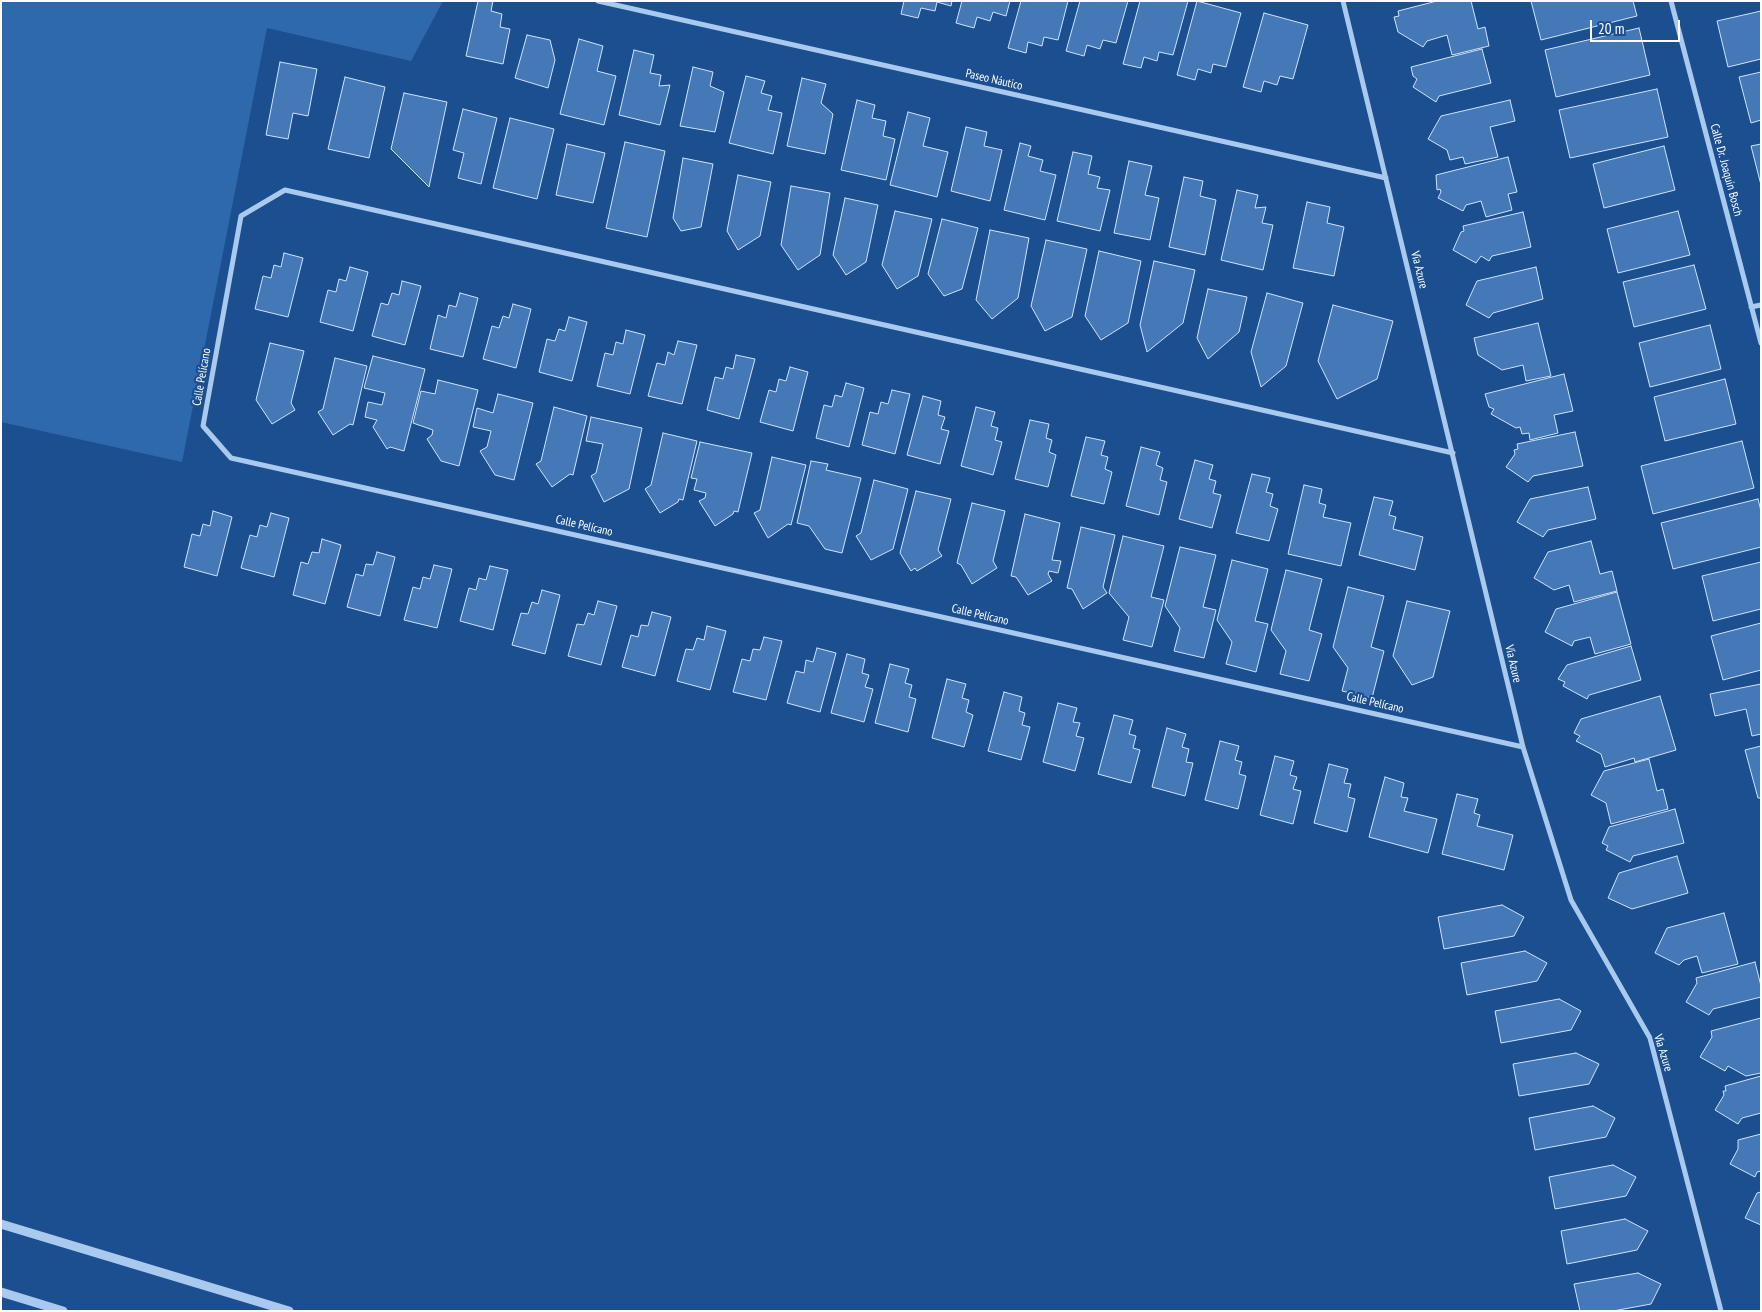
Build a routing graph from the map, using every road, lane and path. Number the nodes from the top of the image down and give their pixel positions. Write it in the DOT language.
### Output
graph roads {
  1 [pos="598,1"];
  2 [pos="1343,1"];
  3 [pos="1671,1"];
  4 [pos="1386,178"];
  5 [pos="1761,305"];
  6 [pos="1751,307"];
  7 [pos="1761,343"];
  8 [pos="1453,453"];
  9 [pos="1523,747"];
  10 [pos="1,1224"];
  11 [pos="1,1292"];
  12 [pos="269,1304"];
  13 [pos="63,1311"];
  14 [pos="276,1311"];
  15 [pos="289,1311"];
  16 [pos="1721,1311"];
  1 -- 4 [label="street, Paseo Náutico"];
  2 -- 4 [label="street, Vía Azure"];
  3 -- 6 [label="street, Calle Dr. Joaquin Bosch"];
  4 -- 8 [label="street, Vía Azure"];
  5 -- 6 [label="street"];
  6 -- 7 [label="street, Calle Dr. Joaquin Bosch"];
  8 -- 9 [label="street, Vía Azure"];
  8 -- 9 [label="street, Calle Pelícano"];
  9 -- 16 [label="street, Vía Azure"];
  10 -- 12 [label="street"];
  11 -- 13 [label="street"];
  12 -- 14 [label="street"];
  12 -- 15 [label="street"];
}
